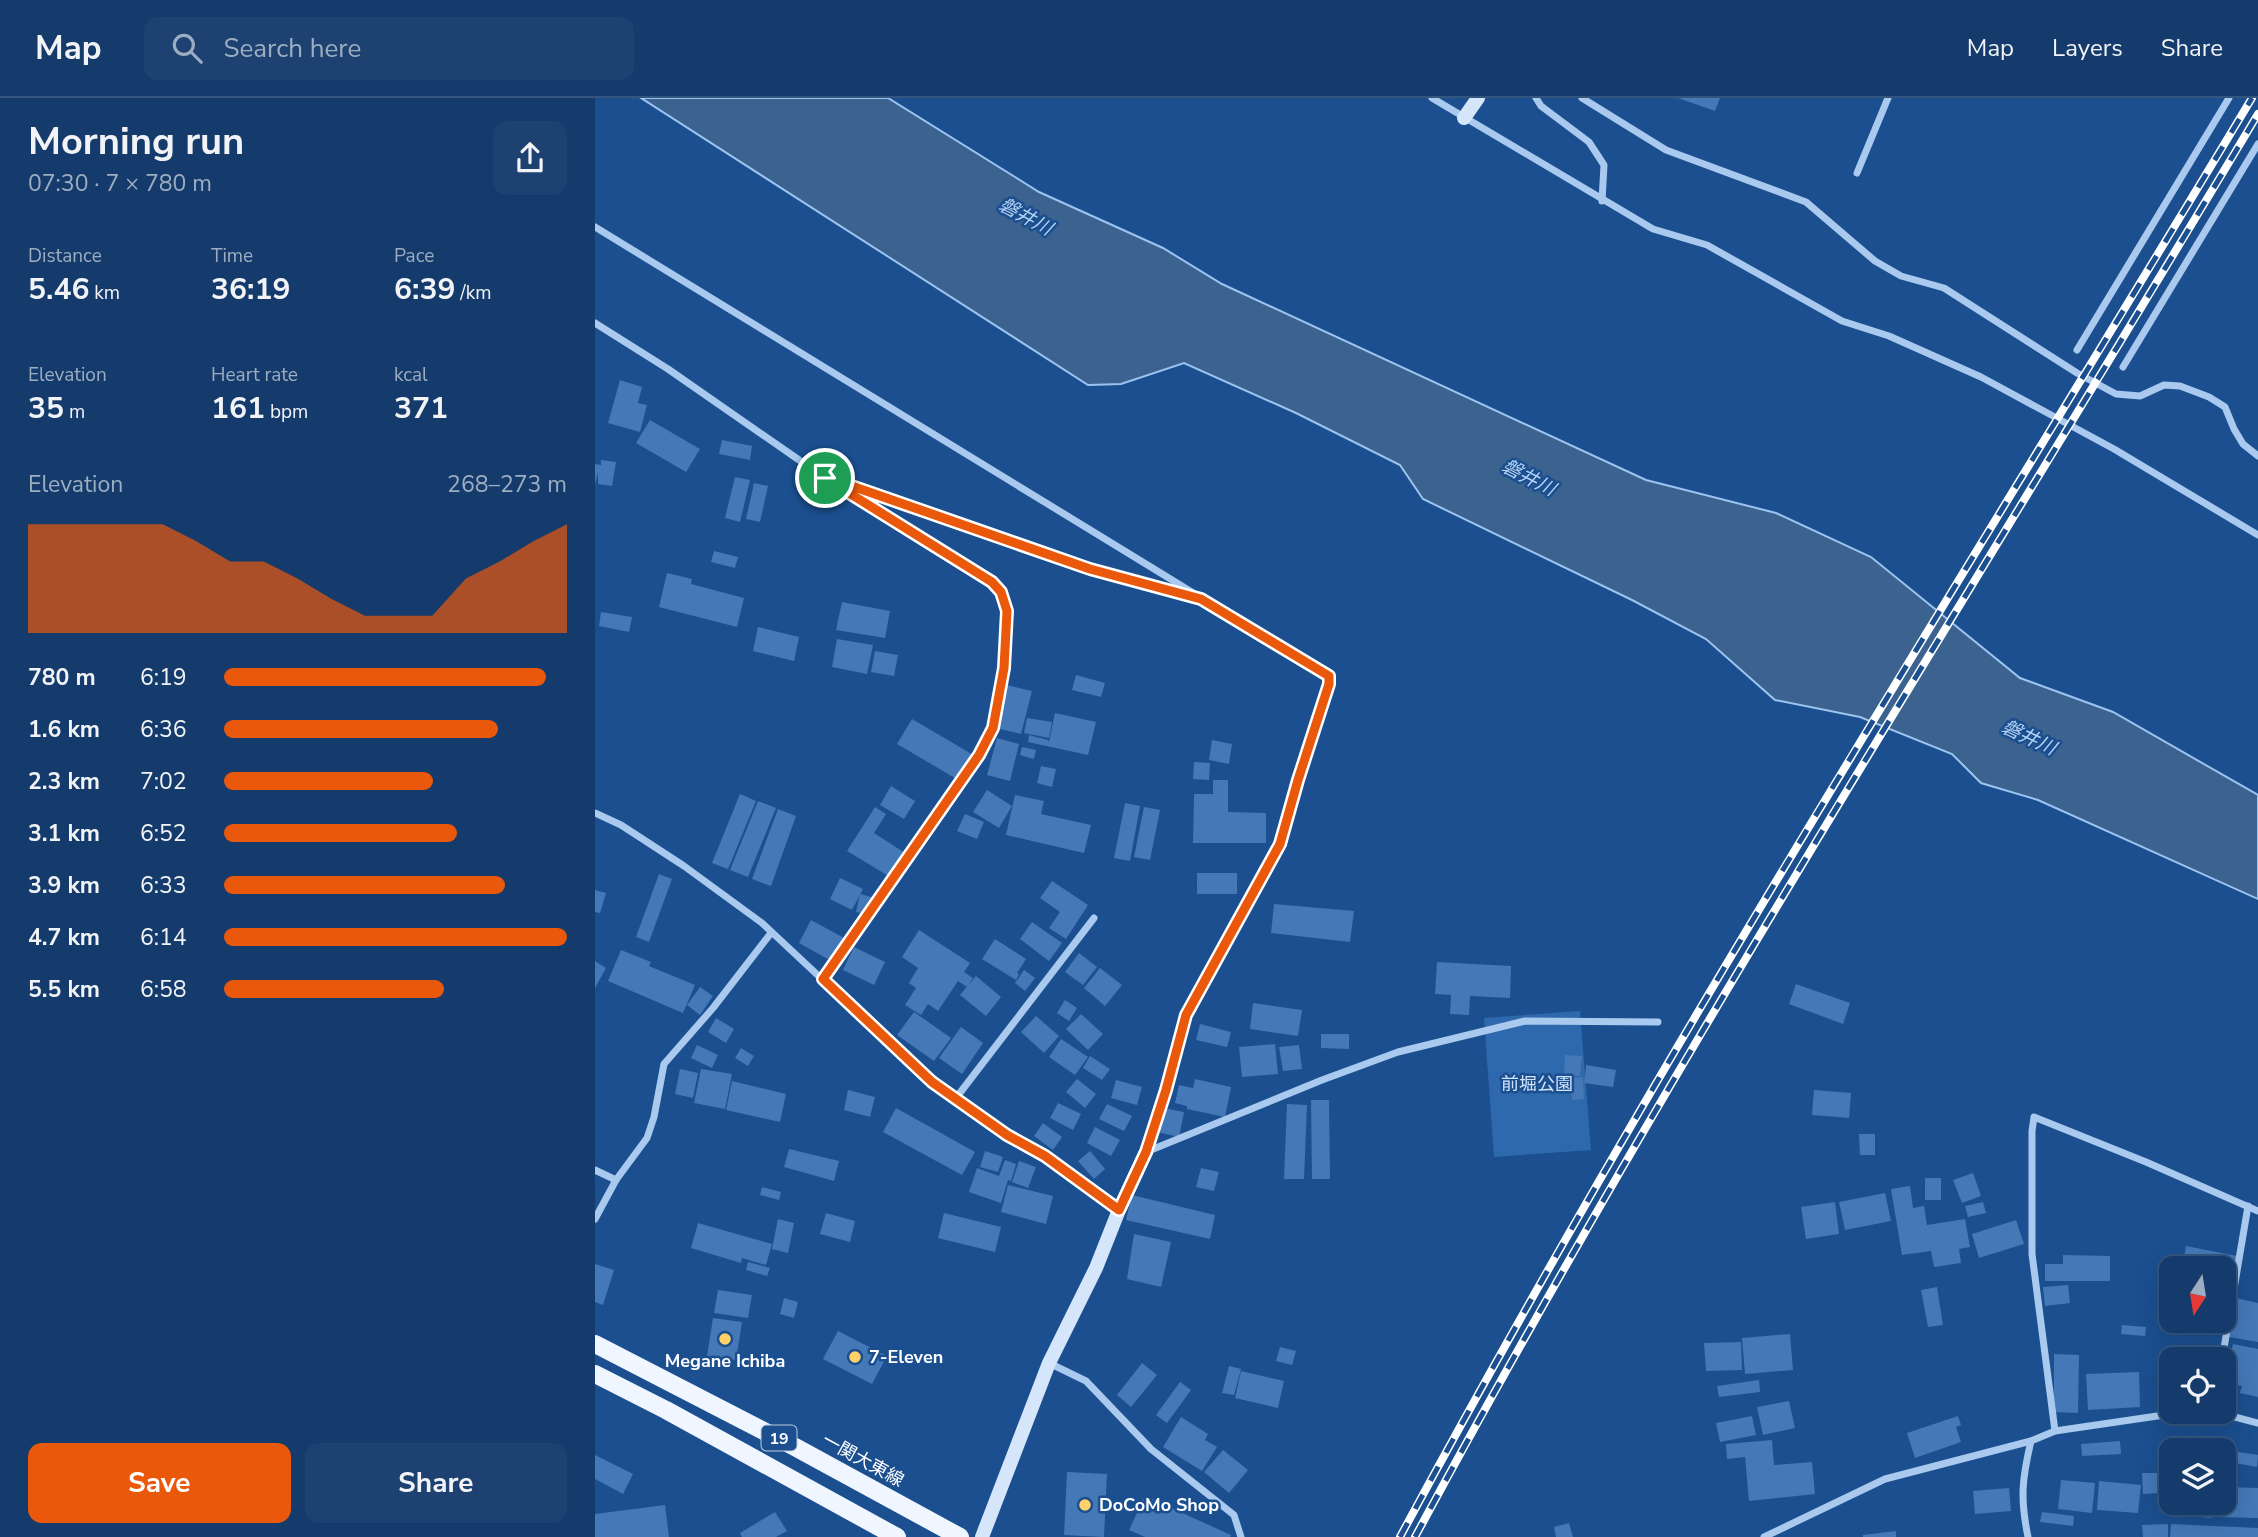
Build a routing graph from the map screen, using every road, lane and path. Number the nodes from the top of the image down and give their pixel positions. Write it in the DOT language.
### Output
graph roads {
  1 [pos="1432,98"];
  2 [pos="1477,98"];
  3 [pos="1536,98"];
  4 [pos="1582,98"];
  5 [pos="1888,98"];
  6 [pos="2229,98"];
  7 [pos="1464,118"];
  8 [pos="2258,144"];
  9 [pos="1857,173"];
  10 [pos="1602,201"];
  11 [pos="595,227"];
  12 [pos="595,323"];
  13 [pos="2077,350"];
  14 [pos="2123,367"];
  15 [pos="2258,456"];
  16 [pos="825,478"];
  17 [pos="2258,535"];
  18 [pos="1201,599"];
  19 [pos="595,813"];
  20 [pos="1094,918"];
  21 [pos="771,933"];
  22 [pos="823,979"];
  23 [pos="1658,1022"];
  24 [pos="956,1098"];
  25 [pos="1146,1152"];
  26 [pos="595,1170"];
  27 [pos="616,1180"];
  28 [pos="2248,1206"];
  29 [pos="1119,1210"];
  30 [pos="2258,1211"];
  31 [pos="595,1219"];
  32 [pos="595,1344"];
  33 [pos="2224,1347"];
  34 [pos="1049,1363"];
  35 [pos="595,1374"];
  36 [pos="2159,1416"];
  37 [pos="2236,1417"];
  38 [pos="2258,1423"];
  39 [pos="2055,1431"];
  40 [pos="2031,1441"];
  41 [pos="897,1537"];
  42 [pos="960,1537"];
  43 [pos="982,1537"];
  44 [pos="1241,1537"];
  45 [pos="1764,1537"];
  46 [pos="2028,1537"];
  1 -- 7 [label="street"];
  2 -- 7 [label="street"];
  3 -- 10 [label="street"];
  4 -- 15 [label="street"];
  5 -- 9 [label="street"];
  6 -- 13 [label="street"];
  7 -- 10 [label="street"];
  8 -- 14 [label="street"];
  10 -- 17 [label="street"];
  11 -- 18 [label="street"];
  12 -- 16 [label="street"];
  16 -- 18 [label="street"];
  16 -- 22 [label="street"];
  18 -- 25 [label="street"];
  19 -- 21 [label="street"];
  20 -- 24 [label="street"];
  21 -- 22 [label="street"];
  21 -- 27 [label="street"];
  22 -- 24 [label="street"];
  23 -- 25 [label="street"];
  24 -- 29 [label="street"];
  25 -- 29 [label="street"];
  26 -- 27 [label="street"];
  27 -- 31 [label="street"];
  28 -- 30 [label="street"];
  28 -- 33 [label="street"];
  28 -- 39 [label="street"];
  29 -- 34 [label="street"];
  32 -- 42 [label="main road, 一関大東線 / 19"];
  34 -- 43 [label="street"];
  34 -- 44 [label="street"];
  35 -- 41 [label="main road, 19"];
  36 -- 39 [label="street"];
  37 -- 38 [label="street"];
  39 -- 40 [label="street"];
  40 -- 45 [label="street"];
  40 -- 46 [label="street"];
}
